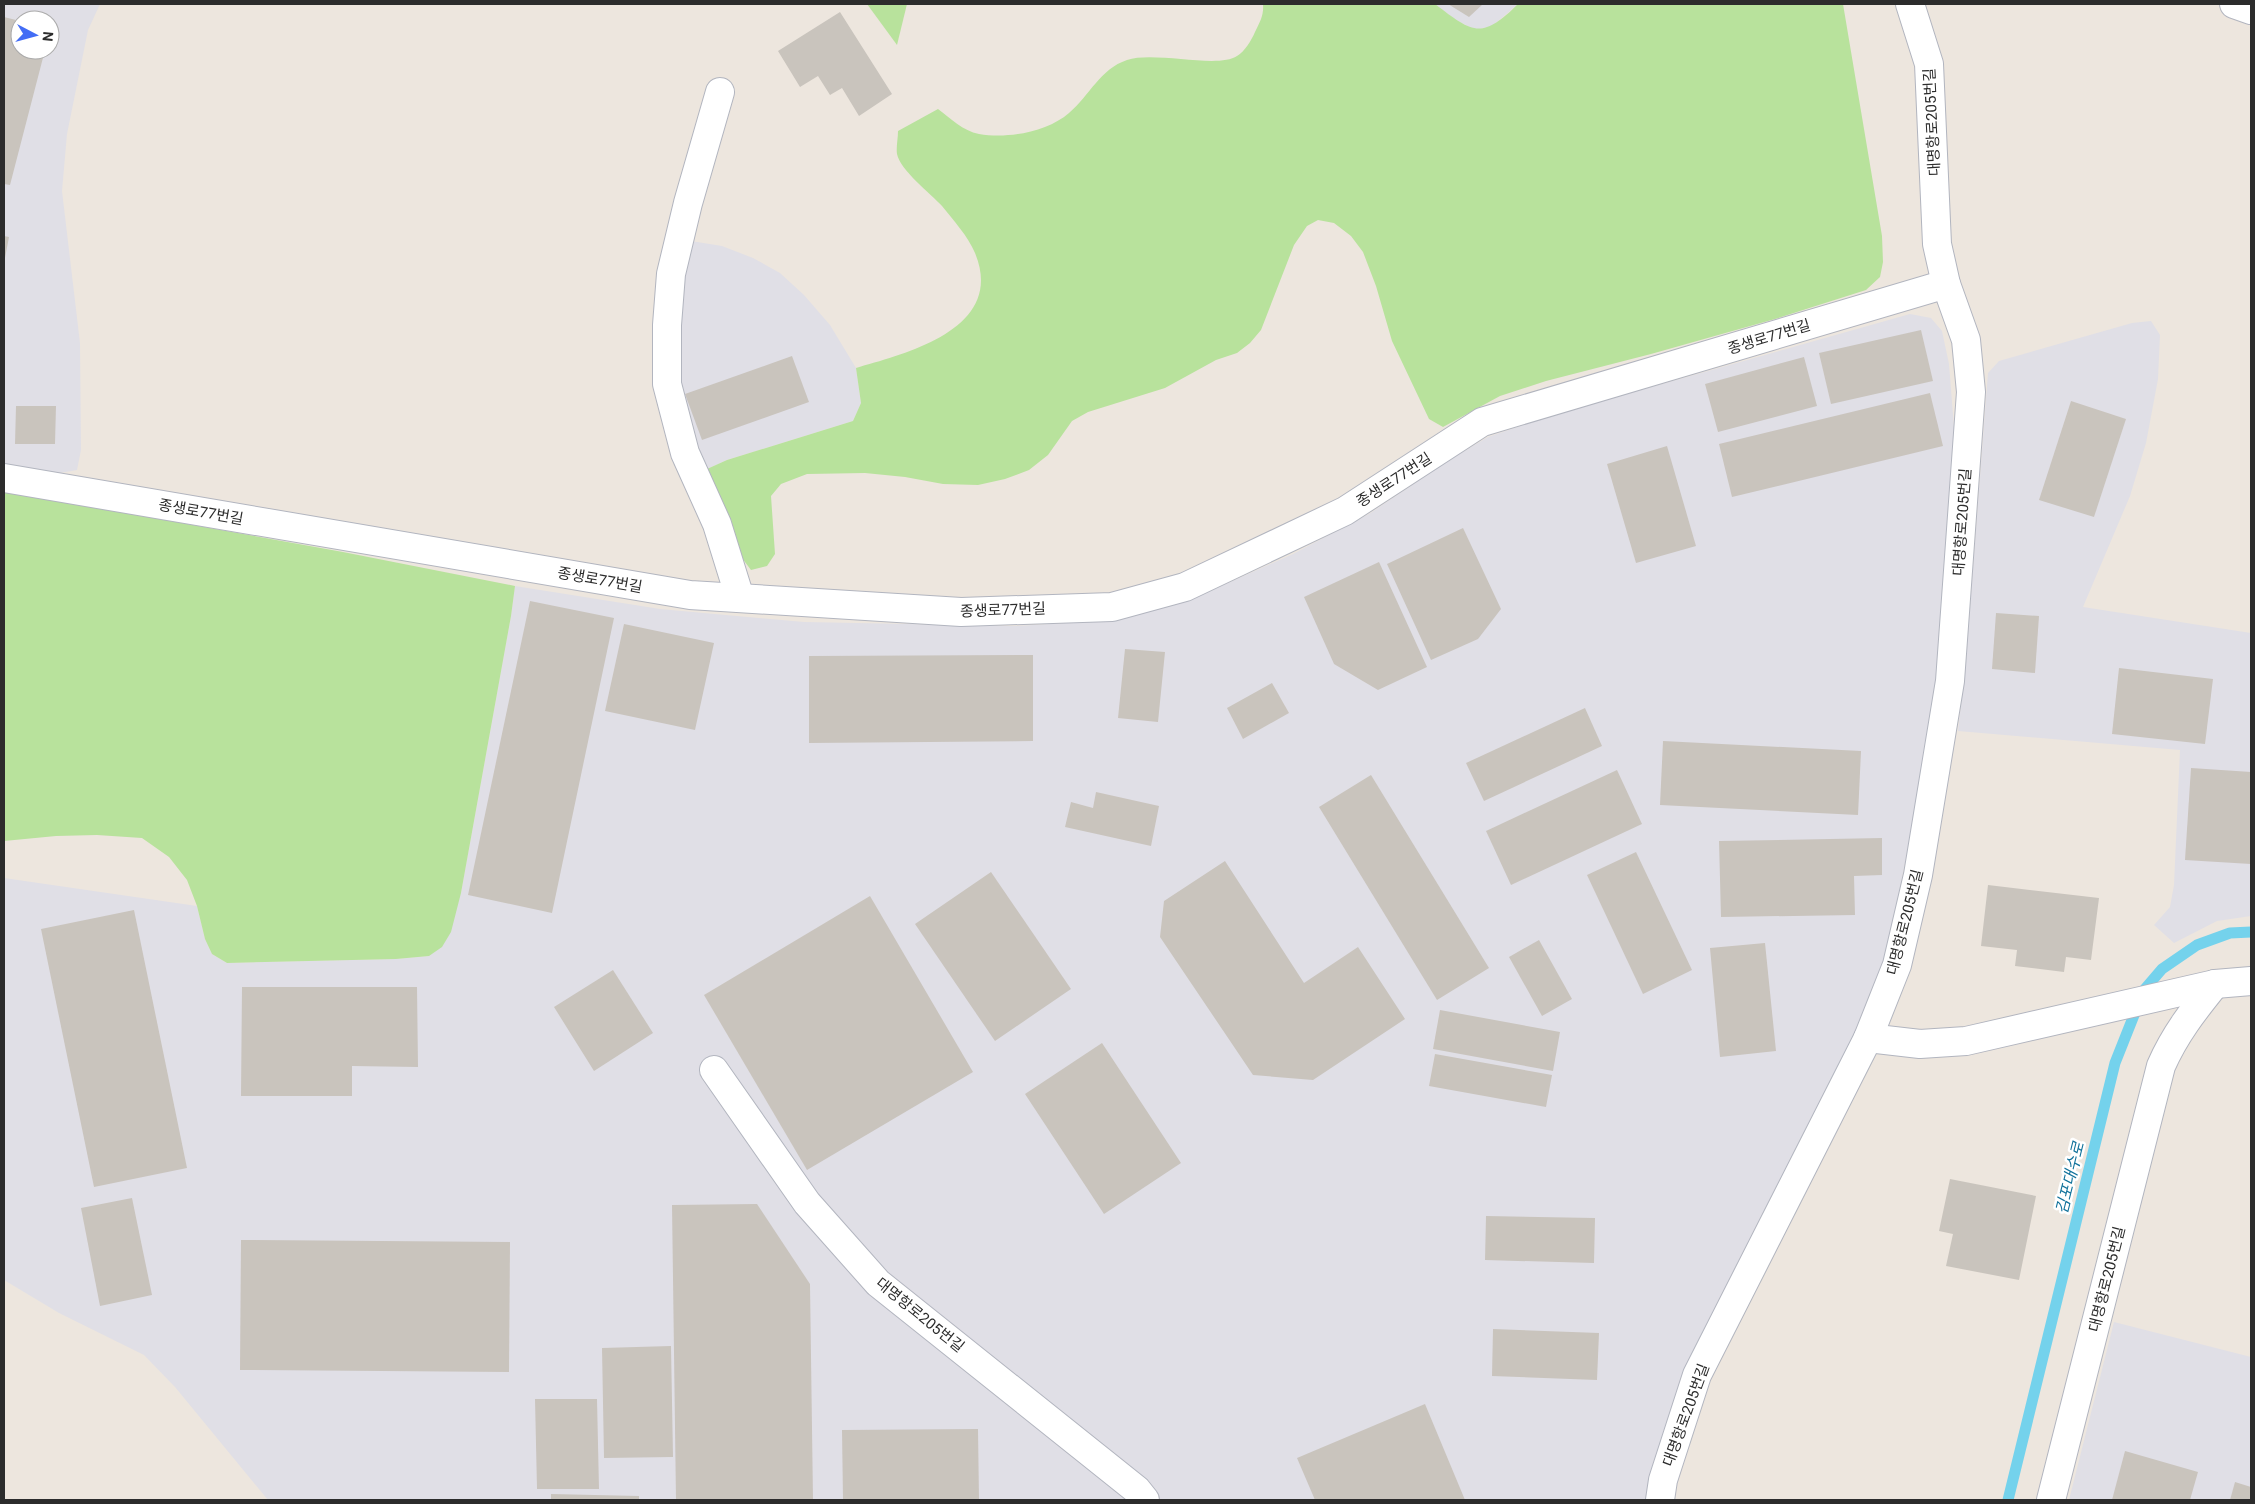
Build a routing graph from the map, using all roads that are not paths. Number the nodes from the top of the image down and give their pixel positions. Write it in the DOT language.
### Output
graph roads {
  1 [pos="1910,4"];
  2 [pos="2234,4"];
  3 [pos="2251,10"];
  4 [pos="720,92"];
  5 [pos="1946,284"];
  6 [pos="4,478"];
  7 [pos="740,598"];
  8 [pos="2251,981"];
  9 [pos="2216,984"];
  10 [pos="1868,1038"];
  11 [pos="714,1070"];
  12 [pos="1145,1500"];
  13 [pos="1660,1500"];
  14 [pos="2051,1500"];
  1 -- 5 [label="lane, 대명항로205번길"];
  2 -- 3 [label="lane"];
  4 -- 7 [label="lane"];
  5 -- 7 [label="lane, 종생로77번길"];
  5 -- 10 [label="lane, 대명항로205번길"];
  6 -- 7 [label="lane, 종생로77번길"];
  8 -- 9 [label="lane"];
  9 -- 10 [label="lane"];
  9 -- 14 [label="lane, 대명항로205번길"];
  10 -- 13 [label="lane, 대명항로205번길"];
  11 -- 12 [label="lane, 대명항로205번길"];
}
